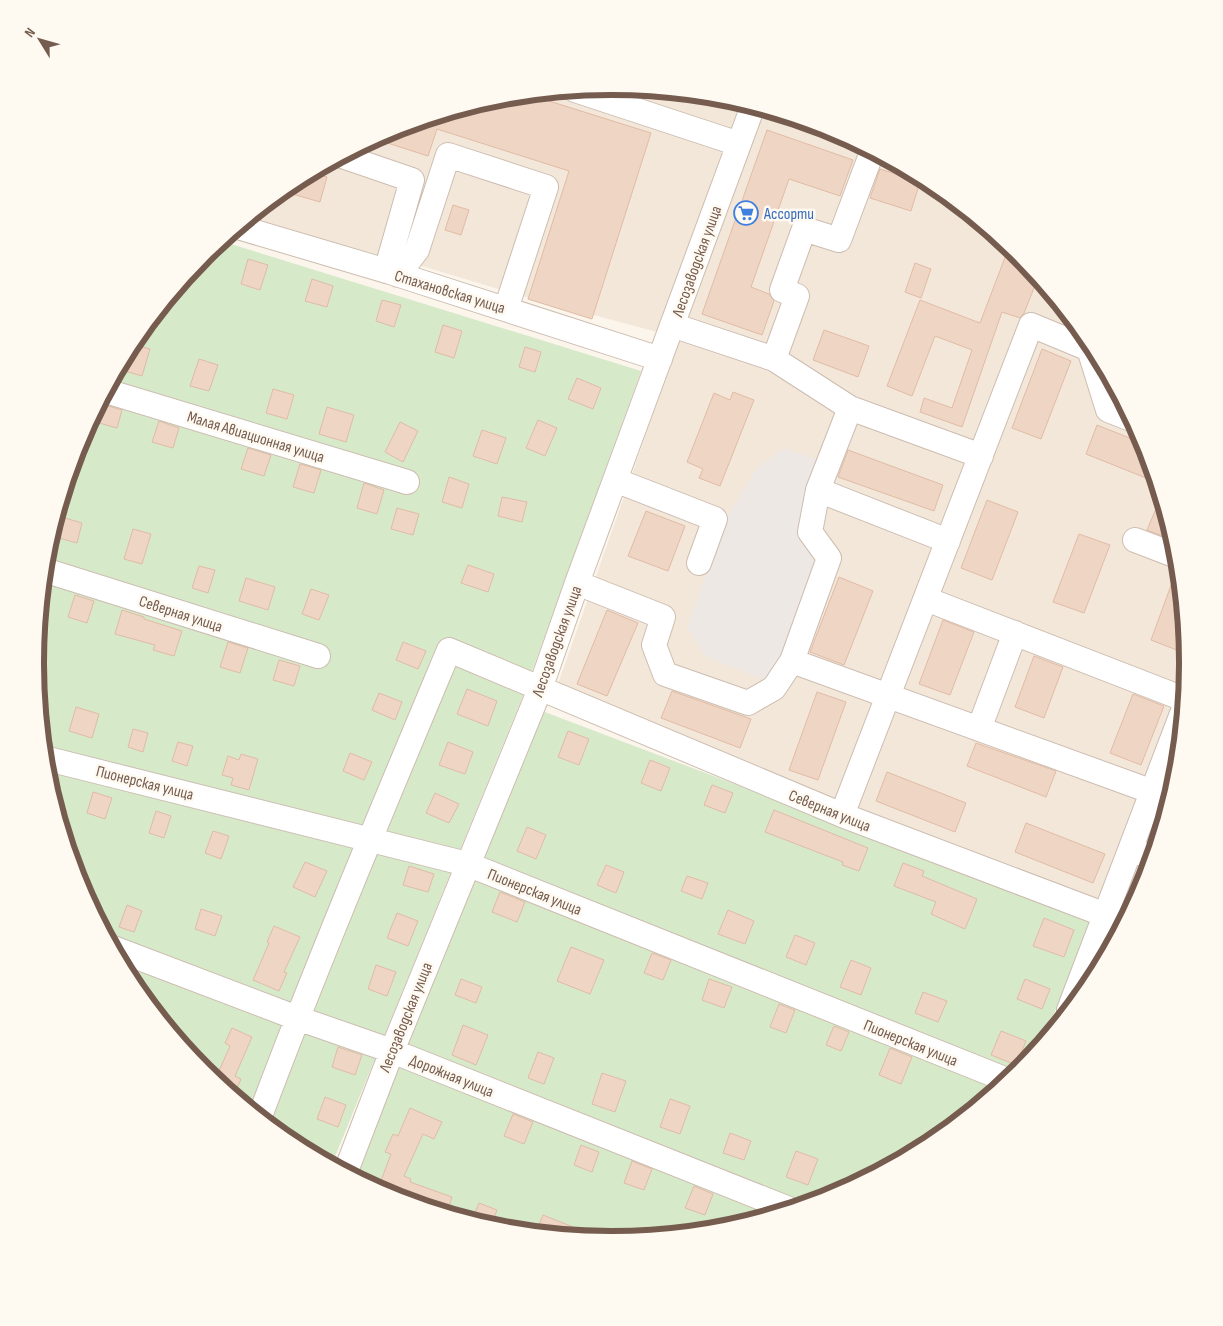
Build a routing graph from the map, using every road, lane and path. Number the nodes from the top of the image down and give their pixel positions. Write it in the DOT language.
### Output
graph roads {
  1 [pos="592,96"];
  2 [pos="750,113"];
  3 [pos="739,144"];
  4 [pos="870,158"];
  5 [pos="351,159"];
  6 [pos="246,229"];
  7 [pos="392,273"];
  8 [pos="506,309"];
  9 [pos="672,325"];
  10 [pos="1083,346"];
  11 [pos="660,358"];
  12 [pos="774,359"];
  13 [pos="1094,364"];
  14 [pos="112,393"];
  15 [pos="850,408"];
  16 [pos="1123,416"];
  17 [pos="981,456"];
  18 [pos="615,480"];
  19 [pos="407,482"];
  20 [pos="818,490"];
  21 [pos="1135,540"];
  22 [pos="948,541"];
  23 [pos="1168,552"];
  24 [pos="699,563"];
  25 [pos="52,572"];
  26 [pos="577,583"];
  27 [pos="926,599"];
  28 [pos="1015,633"];
  29 [pos="318,656"];
  30 [pos="792,661"];
  31 [pos="540,689"];
  32 [pos="888,696"];
  33 [pos="1178,697"];
  34 [pos="979,729"];
  35 [pos="1171,756"];
  36 [pos="53,760"];
  37 [pos="1153,792"];
  38 [pos="842,815"];
  39 [pos="369,839"];
  40 [pos="1142,854"];
  41 [pos="467,864"];
  42 [pos="1115,919"];
  43 [pos="123,952"];
  44 [pos="1091,967"];
  45 [pos="297,1018"];
  46 [pos="392,1050"];
  47 [pos="1000,1077"];
  48 [pos="262,1110"];
  49 [pos="348,1166"];
  50 [pos="779,1205"];
  1 -- 3 [label="street"];
  2 -- 3 [label="street, Лесозаводская улица"];
  3 -- 9 [label="street, Лесозаводская улица"];
  4 -- 12 [label="street"];
  5 -- 7 [label="street"];
  6 -- 7 [label="street, Стахановская улица"];
  7 -- 8 [label="street, Стахановская улица"];
  7 -- 8 [label="street"];
  8 -- 11 [label="street, Стахановская улица"];
  9 -- 11 [label="street, Лесозаводская улица"];
  9 -- 12 [label="street"];
  10 -- 17 [label="street"];
  11 -- 18 [label="street, Лесозаводская улица"];
  12 -- 15 [label="street"];
  13 -- 16 [label="street"];
  14 -- 19 [label="street, Малая Авиационная улица"];
  15 -- 17 [label="street"];
  15 -- 20 [label="street"];
  17 -- 22 [label="street"];
  18 -- 24 [label="street"];
  18 -- 26 [label="street, Лесозаводская улица"];
  20 -- 22 [label="street"];
  20 -- 30 [label="street"];
  21 -- 23 [label="street"];
  22 -- 27 [label="street"];
  25 -- 29 [label="street, Северная улица"];
  26 -- 30 [label="street"];
  26 -- 31 [label="street, Лесозаводская улица"];
  27 -- 28 [label="street"];
  27 -- 32 [label="street"];
  28 -- 33 [label="street"];
  28 -- 34 [label="street"];
  30 -- 32 [label="street"];
  31 -- 38 [label="street, Северная улица"];
  31 -- 39 [label="street, Северная улица"];
  31 -- 41 [label="street, Лесозаводская улица"];
  32 -- 34 [label="street"];
  32 -- 38 [label="street"];
  34 -- 37 [label="street"];
  35 -- 37 [label="street"];
  36 -- 39 [label="street, Пионерская улица"];
  37 -- 40 [label="street"];
  38 -- 42 [label="street, Северная улица"];
  39 -- 41 [label="street, Пионерская улица"];
  39 -- 45 [label="street"];
  40 -- 42 [label="street"];
  41 -- 46 [label="street, Лесозаводская улица"];
  41 -- 47 [label="street, Пионерская улица"];
  42 -- 44 [label="street"];
  43 -- 45 [label="street, Дорожная улица"];
  45 -- 46 [label="street, Дорожная улица"];
  45 -- 48 [label="street"];
  46 -- 49 [label="street, Лесозаводская улица"];
  46 -- 50 [label="street, Дорожная улица"];
}
